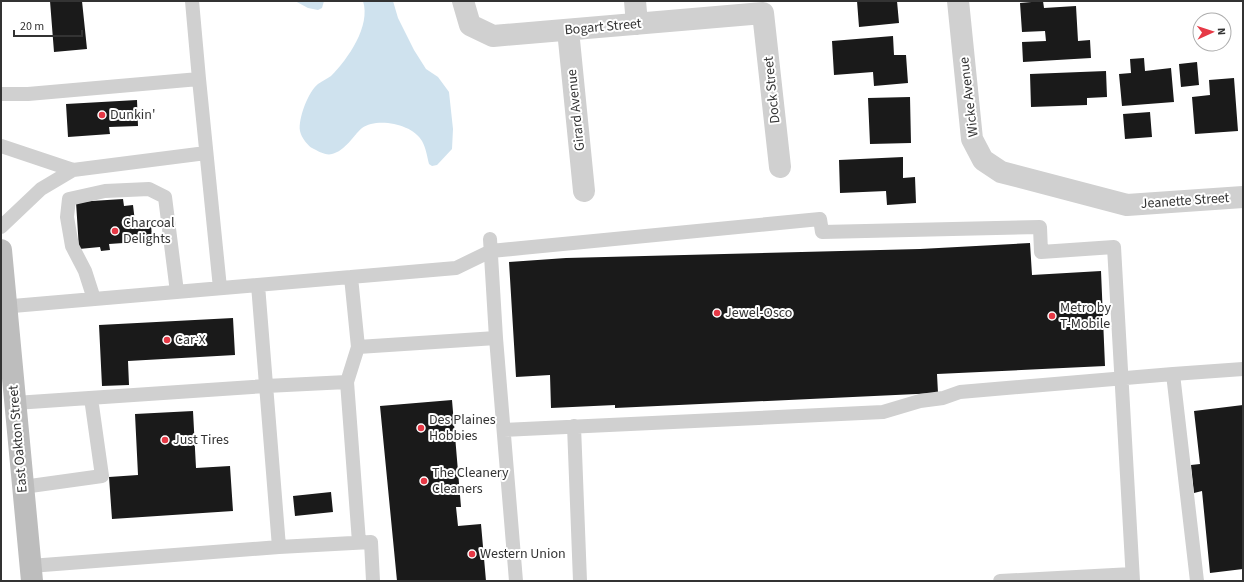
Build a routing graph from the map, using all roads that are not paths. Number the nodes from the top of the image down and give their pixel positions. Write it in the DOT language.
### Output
graph roads {
  1 [pos="192,1"];
  2 [pos="463,1"];
  3 [pos="635,1"];
  4 [pos="958,1"];
  5 [pos="763,13"];
  6 [pos="638,24"];
  7 [pos="568,30"];
  8 [pos="199,79"];
  9 [pos="1,94"];
  10 [pos="1,146"];
  11 [pos="206,153"];
  12 [pos="780,167"];
  13 [pos="73,170"];
  14 [pos="584,191"];
  15 [pos="1243,197"];
  16 [pos="1127,205"];
  17 [pos="1,227"];
  18 [pos="490,245"];
  19 [pos="1,250"];
  20 [pos="351,277"];
  21 [pos="258,285"];
  22 [pos="220,288"];
  23 [pos="176,292"];
  24 [pos="94,299"];
  25 [pos="4,306"];
  26 [pos="496,338"];
  27 [pos="358,347"];
  28 [pos="1243,369"];
  29 [pos="1172,374"];
  30 [pos="1122,378"];
  31 [pos="347,382"];
  32 [pos="266,386"];
  33 [pos="91,398"];
  34 [pos="15,403"];
  35 [pos="574,426"];
  36 [pos="504,430"];
  37 [pos="23,488"];
  38 [pos="359,542"];
  39 [pos="279,547"];
  40 [pos="31,574"];
  41 [pos="1132,577"];
  42 [pos="373,581"];
  43 [pos="516,581"];
  44 [pos="580,581"];
  45 [pos="1000,581"];
  46 [pos="1197,581"];
  1 -- 8 [label="lane"];
  2 -- 7 [label="street, Bogart Street"];
  3 -- 6 [label="street"];
  4 -- 16 [label="street, Wicke Avenue"];
  5 -- 6 [label="street, Bogart Street"];
  5 -- 12 [label="street, Dock Street"];
  6 -- 7 [label="street, Bogart Street"];
  7 -- 14 [label="street, Girard Avenue"];
  8 -- 9 [label="lane"];
  8 -- 11 [label="lane"];
  10 -- 13 [label="lane"];
  11 -- 13 [label="lane"];
  11 -- 22 [label="lane"];
  13 -- 17 [label="lane"];
  15 -- 16 [label="street, Jeanette Street"];
  18 -- 20 [label="lane"];
  18 -- 26 [label="lane"];
  18 -- 30 [label="lane"];
  19 -- 25 [label="main road, East Oakton Street"];
  20 -- 21 [label="lane"];
  20 -- 27 [label="lane"];
  21 -- 22 [label="lane"];
  21 -- 32 [label="lane"];
  22 -- 23 [label="lane"];
  23 -- 24 [label="lane"];
  23 -- 24 [label="lane"];
  24 -- 25 [label="lane"];
  25 -- 34 [label="main road, East Oakton Street"];
  26 -- 27 [label="lane"];
  26 -- 36 [label="lane"];
  27 -- 31 [label="lane"];
  28 -- 29 [label="lane"];
  29 -- 30 [label="lane"];
  29 -- 46 [label="lane"];
  30 -- 35 [label="lane"];
  30 -- 41 [label="lane"];
  31 -- 32 [label="lane"];
  31 -- 38 [label="lane"];
  32 -- 33 [label="lane"];
  32 -- 39 [label="lane"];
  33 -- 34 [label="lane"];
  33 -- 37 [label="lane"];
  34 -- 37 [label="main road, East Oakton Street"];
  35 -- 36 [label="lane"];
  35 -- 44 [label="lane"];
  36 -- 43 [label="lane"];
  37 -- 40 [label="main road, East Oakton Street"];
  38 -- 39 [label="lane"];
  38 -- 42 [label="lane"];
  39 -- 40 [label="lane"];
  41 -- 45 [label="lane"];
}
